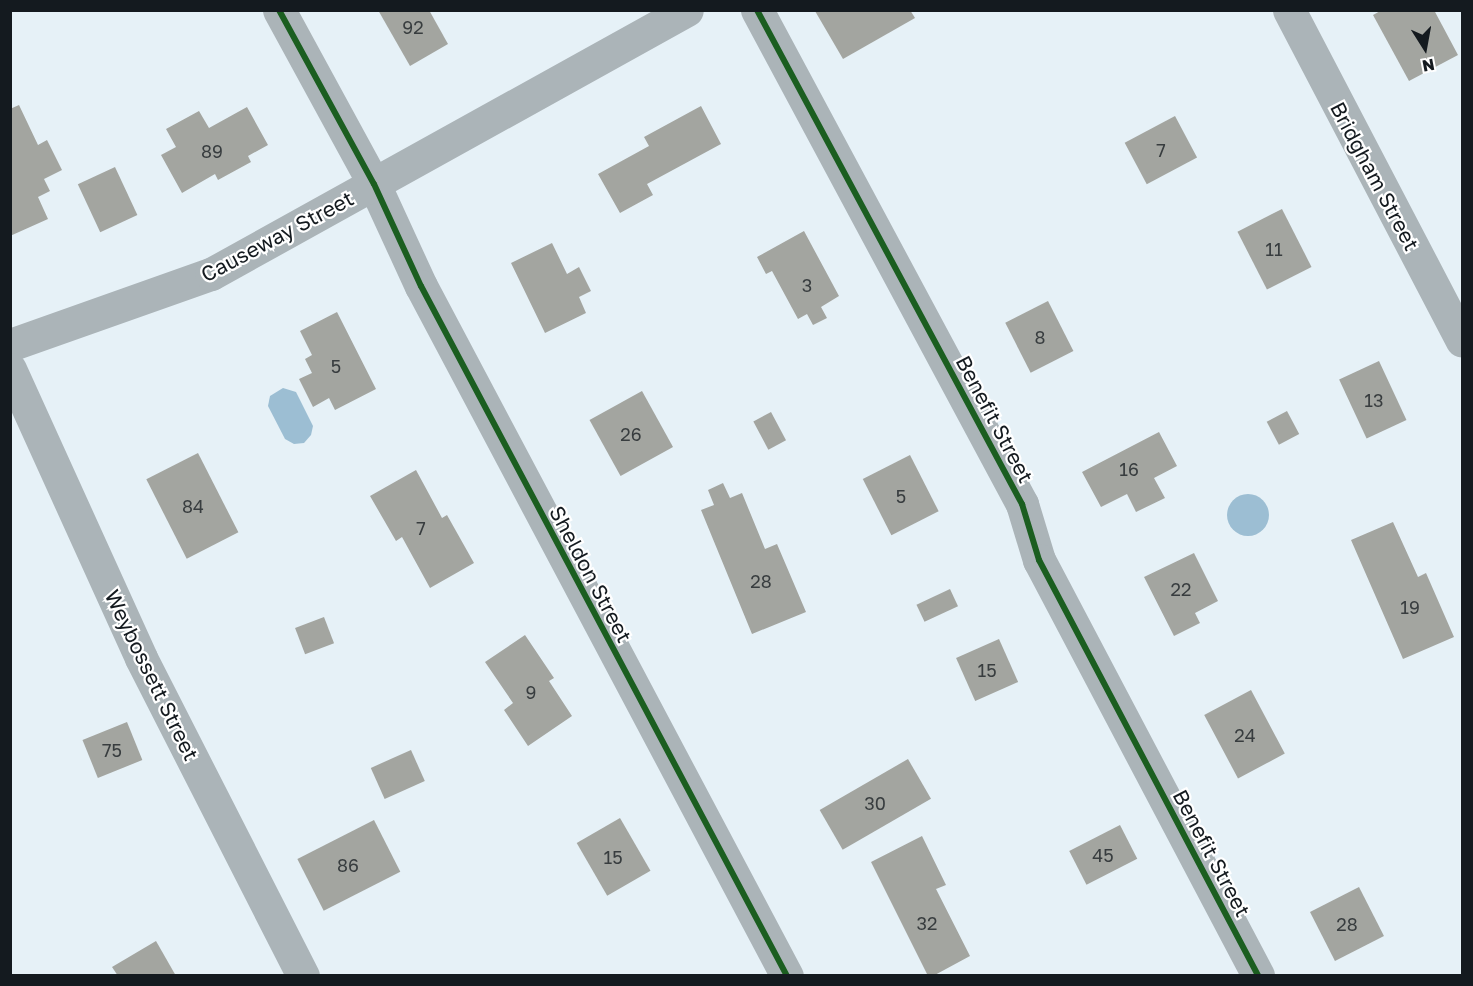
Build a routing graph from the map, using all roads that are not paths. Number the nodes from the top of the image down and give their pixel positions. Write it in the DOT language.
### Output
graph roads {
  1 [pos="279,10"];
  2 [pos="687,10"];
  3 [pos="757,10"];
  4 [pos="1289,10"];
  5 [pos="374,184"];
  6 [pos="1462,341"];
  7 [pos="10,345"];
  8 [pos="10,369"];
  9 [pos="303,975"];
  10 [pos="787,975"];
  11 [pos="1258,975"];
  1 -- 5 [label="street, Sheldon Street"];
  2 -- 5 [label="street, Causeway Street"];
  3 -- 11 [label="street, Benefit Street"];
  4 -- 6 [label="street, Bridgham Street"];
  5 -- 7 [label="street, Causeway Street"];
  5 -- 10 [label="street, Sheldon Street"];
  8 -- 9 [label="street, Weybossett Street"];
}
